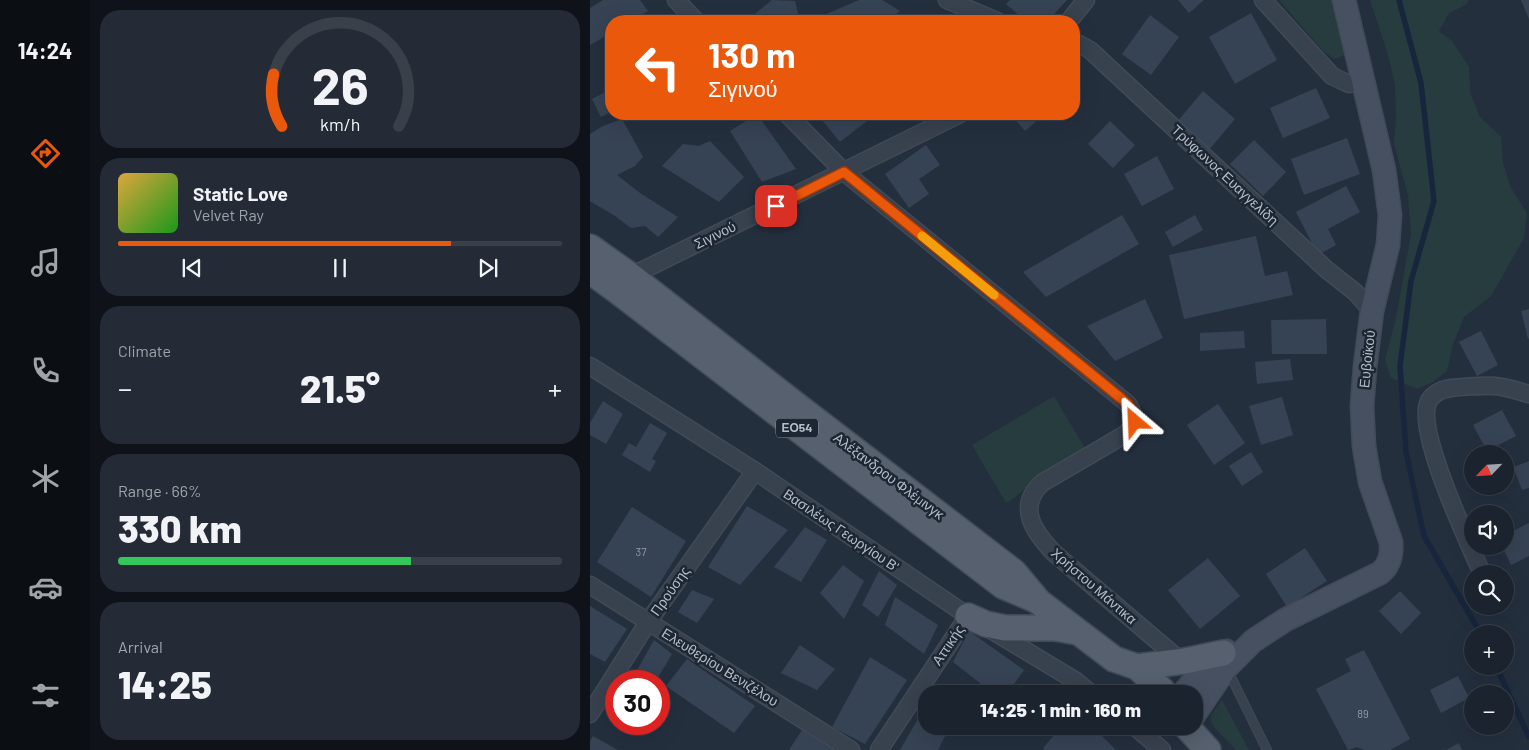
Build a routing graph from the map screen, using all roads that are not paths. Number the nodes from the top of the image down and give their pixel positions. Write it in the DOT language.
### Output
graph roads {
  1 [pos="676,0"];
  2 [pos="948,0"];
  3 [pos="1086,0"];
  4 [pos="1263,0"];
  5 [pos="1344,0"];
  6 [pos="690,15"];
  7 [pos="983,15"];
  8 [pos="1074,15"];
  9 [pos="1080,45"];
  10 [pos="1362,80"];
  11 [pos="793,120"];
  12 [pos="948,120"];
  13 [pos="844,172"];
  14 [pos="590,246"];
  15 [pos="590,271"];
  16 [pos="631,276"];
  17 [pos="1372,311"];
  18 [pos="590,366"];
  19 [pos="1529,394"];
  20 [pos="755,471"];
  21 [pos="1478,565"];
  22 [pos="590,585"];
  23 [pos="1039,602"];
  24 [pos="968,616"];
  25 [pos="648,622"];
  26 [pos="1079,633"];
  27 [pos="1114,659"];
  28 [pos="1225,660"];
  29 [pos="1180,662"];
  30 [pos="1138,666"];
  31 [pos="1081,685"];
  32 [pos="1132,685"];
  33 [pos="1157,685"];
  34 [pos="1190,685"];
  35 [pos="1203,699"];
  36 [pos="590,714"];
  37 [pos="1144,735"];
  38 [pos="1194,735"];
  39 [pos="851,750"];
  40 [pos="878,750"];
  41 [pos="1162,750"];
  42 [pos="1208,750"];
  43 [pos="1267,750"];
  1 -- 6 [label="street"];
  2 -- 7 [label="street"];
  3 -- 8 [label="street"];
  4 -- 10 [label="street"];
  5 -- 10 [label="street, Ευβοϊκού"];
  9 -- 17 [label="street, Τρύφωνος Ευαγγελίδη"];
  10 -- 17 [label="street, Ευβοϊκού"];
  11 -- 13 [label="street, Χρήστου Μάντικα"];
  12 -- 13 [label="street, Σιγινού"];
  13 -- 16 [label="street, Σιγινού"];
  13 -- 29 [label="street, Χρήστου Μάντικα"];
  14 -- 16 [label="main road, Αλέξανδρου Φλέμινγκ / ΕΟ54"];
  15 -- 23 [label="main road, Αλέξανδρου Φλέμινγκ / ΕΟ54"];
  16 -- 23 [label="main road, Αλέξανδρου Φλέμινγκ / ΕΟ54"];
  17 -- 28 [label="street, Ευβοϊκού"];
  18 -- 20 [label="street, Βασιλέως Γεωργίου Β'"];
  19 -- 21 [label="street"];
  20 -- 24 [label="street, Βασιλέως Γεωργίου Β'"];
  20 -- 25 [label="street, Προύσης"];
  22 -- 25 [label="street, Ελευθερίου Βενιζέλου"];
  23 -- 26 [label="main road, Αλέξανδρου Φλέμινγκ / ΕΟ54"];
  24 -- 26 [label="main road"];
  24 -- 31 [label="street, Βασιλέως Γεωργίου Β'"];
  24 -- 40 [label="street, Αττικής"];
  25 -- 36 [label="street, Προύσης"];
  25 -- 39 [label="street, Ελευθερίου Βενιζέλου"];
  26 -- 27 [label="main road, Αλέξανδρου Φλέμινγκ / ΕΟ54"];
  27 -- 30 [label="main road, Αλέξανδρου Φλέμινγκ / ΕΟ54"];
  27 -- 32 [label="main road, Αλέξανδρου Φλέμινγκ / ΕΟ54"];
  28 -- 29 [label="main road"];
  28 -- 34 [label="street, Ευβοϊκού"];
  28 -- 35 [label="street"];
  28 -- 43 [label="lane"];
  29 -- 30 [label="main road"];
  30 -- 33 [label="main road, Αλέξανδρου Φλέμινγκ / ΕΟ54"];
  37 -- 41 [label="street"];
  38 -- 42 [label="main road"];
}
